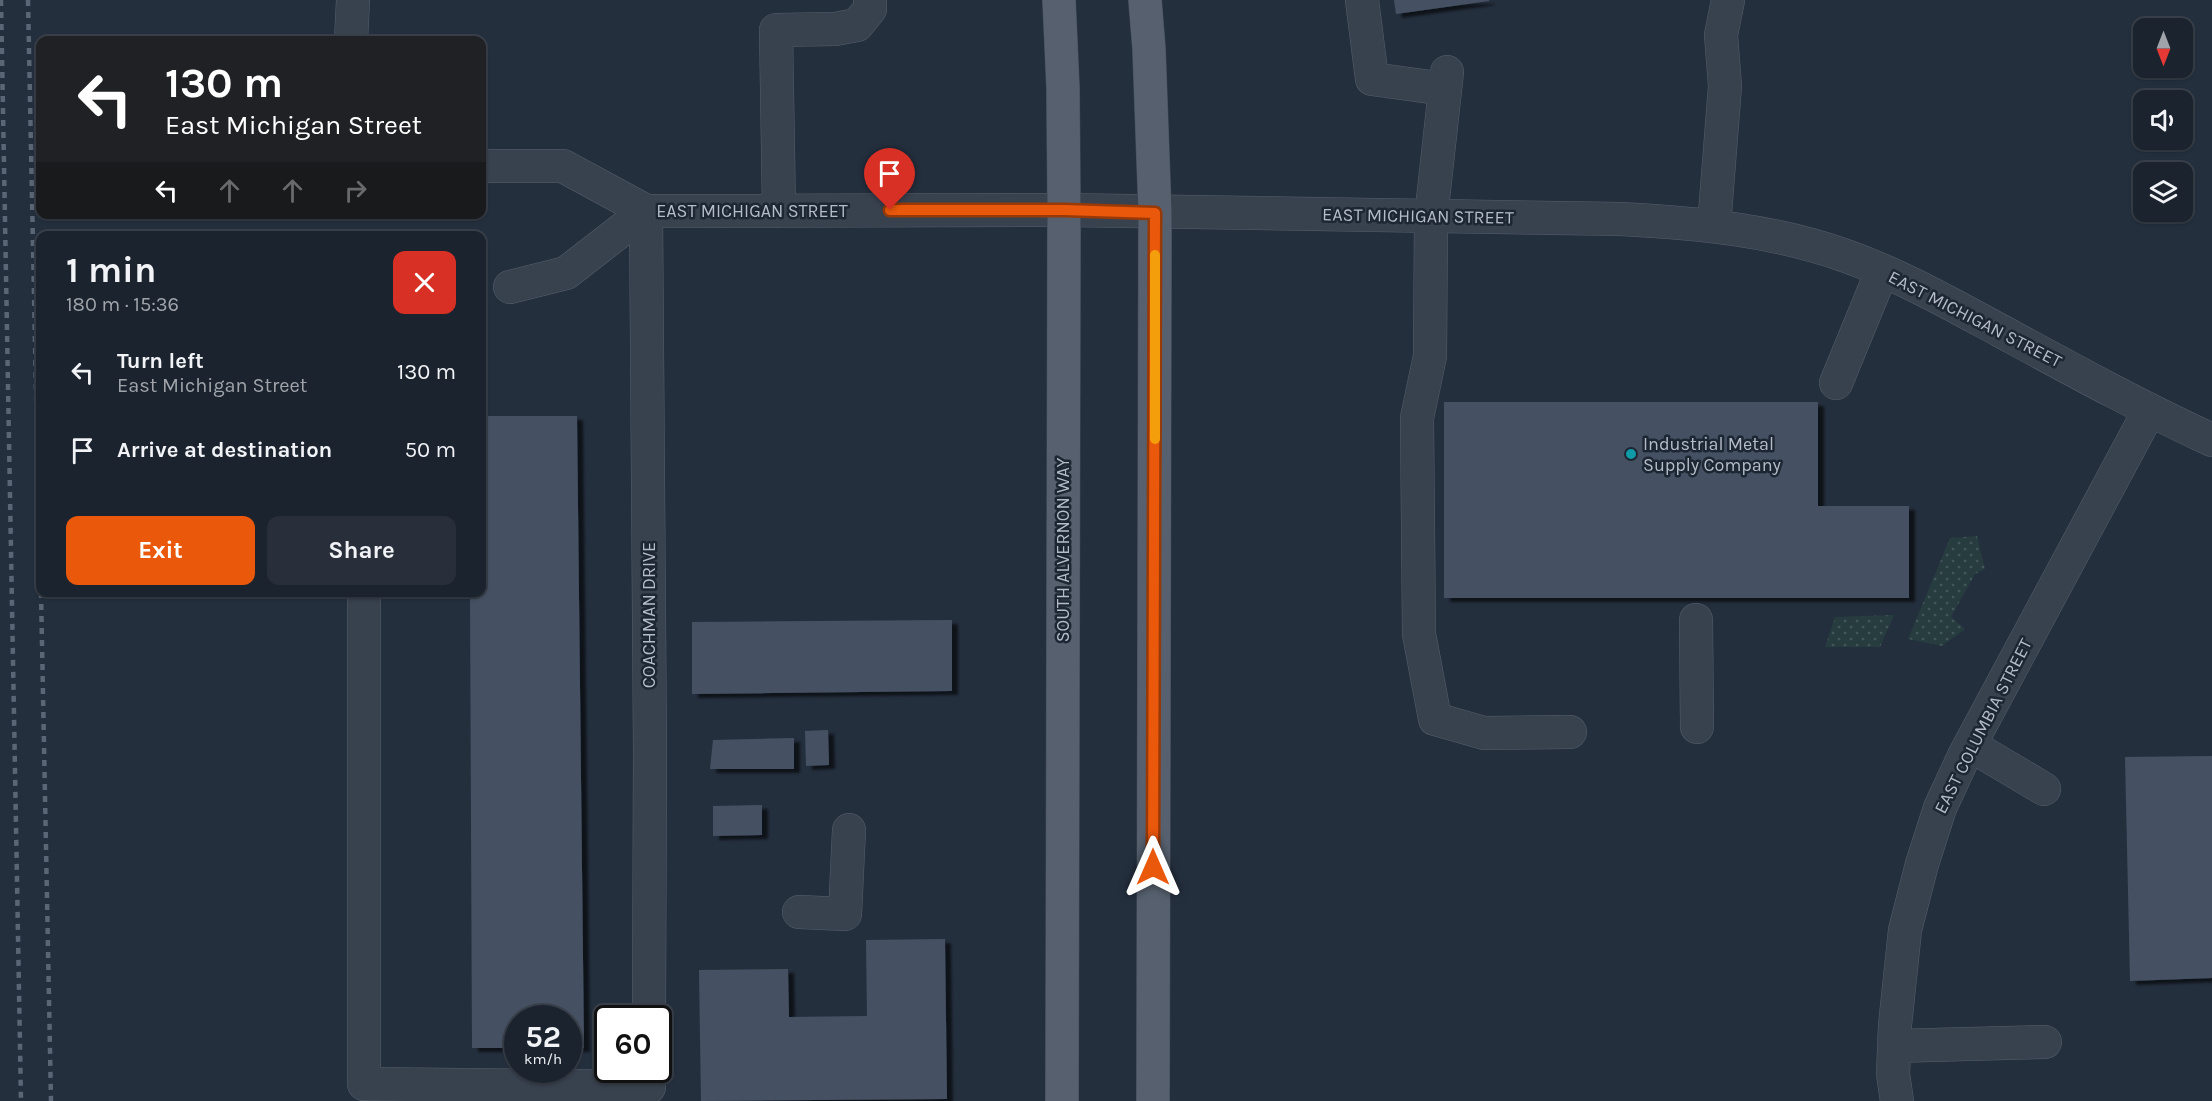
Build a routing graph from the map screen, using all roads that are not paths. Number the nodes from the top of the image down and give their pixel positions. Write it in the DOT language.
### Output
graph roads {
  1 [pos="353,0"];
  2 [pos="870,0"];
  3 [pos="1059,0"];
  4 [pos="1145,0"];
  5 [pos="1362,0"];
  6 [pos="1728,0"];
  7 [pos="351,36"];
  8 [pos="486,166"];
  9 [pos="1064,210"];
  10 [pos="646,211"];
  11 [pos="779,211"];
  12 [pos="1155,213"];
  13 [pos="1431,217"];
  14 [pos="1714,226"];
  15 [pos="1882,271"];
  16 [pos="510,287"];
  17 [pos="1836,383"];
  18 [pos="2149,411"];
  19 [pos="2212,440"];
  20 [pos="364,597"];
  21 [pos="1696,620"];
  22 [pos="1696,727"];
  23 [pos="1570,732"];
  24 [pos="1970,745"];
  25 [pos="2044,789"];
  26 [pos="849,830"];
  27 [pos="799,912"];
  28 [pos="649,1005"];
  29 [pos="2045,1042"];
  30 [pos="1894,1046"];
  31 [pos="649,1086"];
  32 [pos="1062,1101"];
  33 [pos="1152,1101"];
  34 [pos="1897,1101"];
  1 -- 7 [label="street"];
  2 -- 11 [label="street"];
  3 -- 9 [label="main road, SOUTH ALVERNON WAY"];
  4 -- 12 [label="main road"];
  5 -- 13 [label="street"];
  6 -- 14 [label="street"];
  8 -- 10 [label="street"];
  9 -- 11 [label="street, EAST MICHIGAN STREET"];
  9 -- 12 [label="street, EAST MICHIGAN STREET"];
  9 -- 32 [label="main road, SOUTH ALVERNON WAY"];
  10 -- 11 [label="street, EAST MICHIGAN STREET"];
  10 -- 16 [label="street"];
  10 -- 28 [label="street, COACHMAN DRIVE"];
  12 -- 13 [label="street, EAST MICHIGAN STREET"];
  12 -- 33 [label="main road"];
  13 -- 14 [label="street, EAST MICHIGAN STREET"];
  13 -- 23 [label="street"];
  14 -- 15 [label="street, EAST MICHIGAN STREET"];
  15 -- 17 [label="street"];
  15 -- 18 [label="street, EAST MICHIGAN STREET"];
  18 -- 19 [label="street, EAST MICHIGAN STREET"];
  18 -- 24 [label="street, EAST COLUMBIA STREET"];
  20 -- 31 [label="street"];
  21 -- 22 [label="street"];
  24 -- 25 [label="street"];
  24 -- 30 [label="street, EAST COLUMBIA STREET"];
  26 -- 27 [label="street"];
  29 -- 30 [label="street"];
  30 -- 34 [label="street, EAST COLUMBIA STREET"];
}
